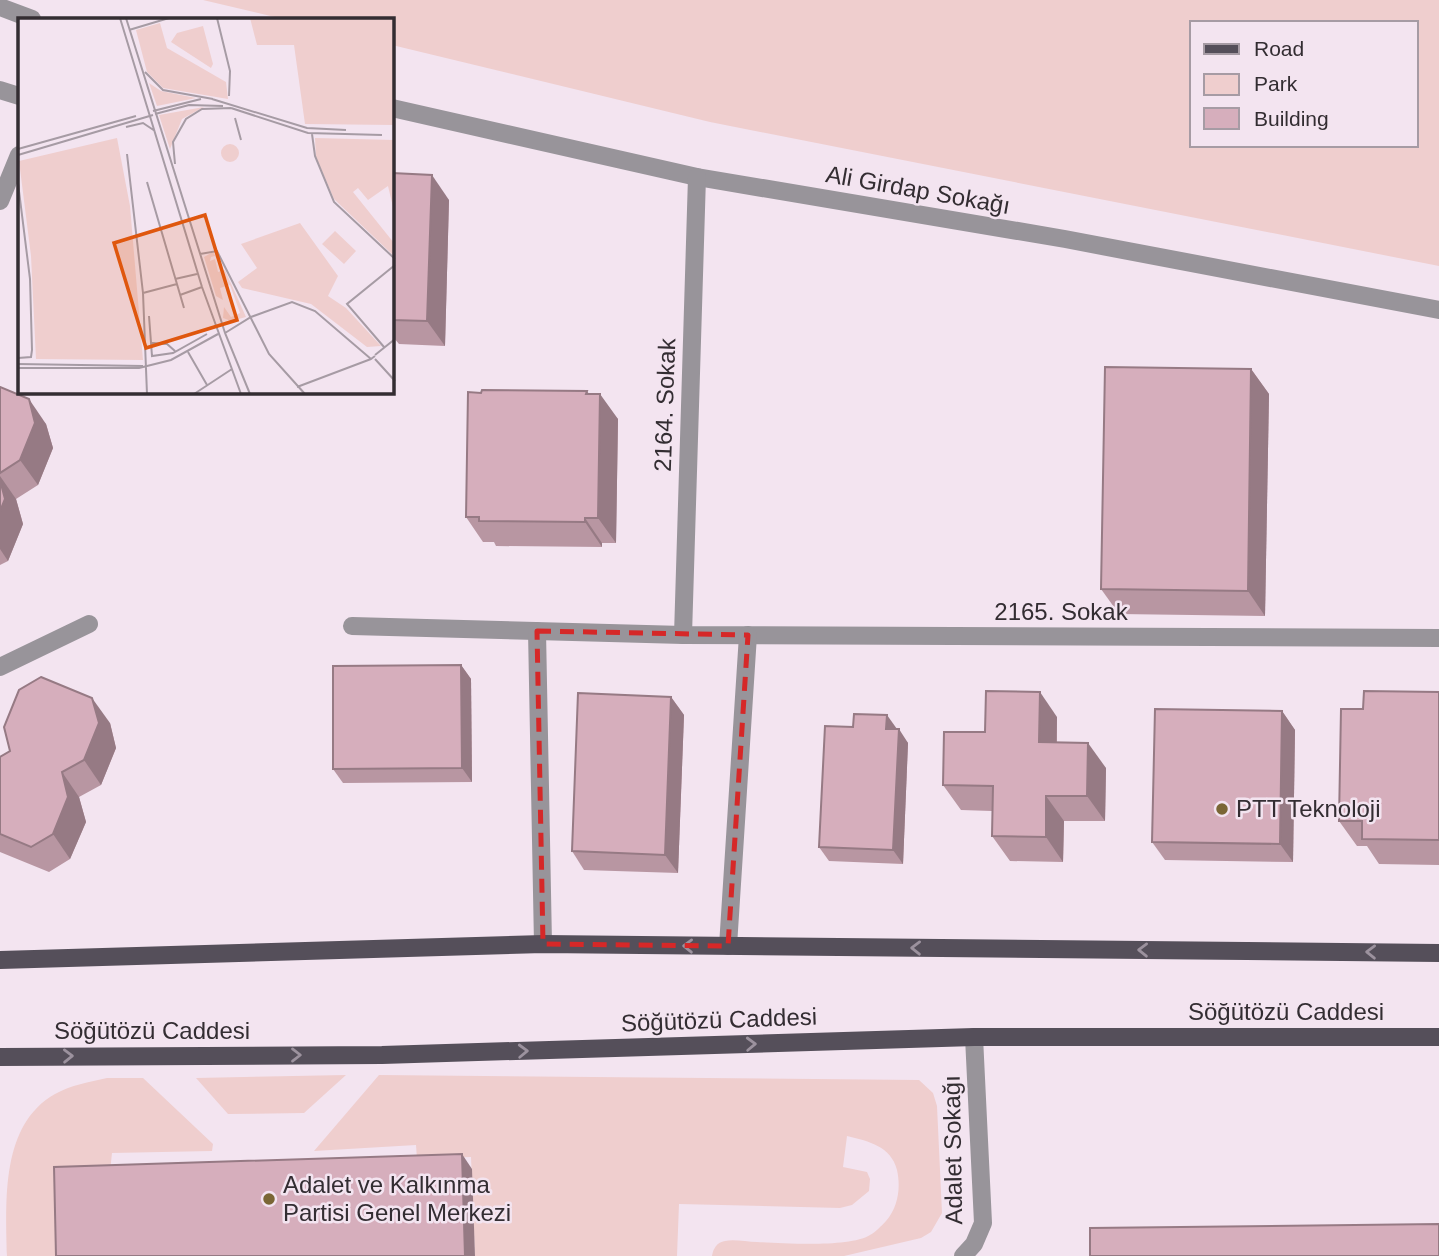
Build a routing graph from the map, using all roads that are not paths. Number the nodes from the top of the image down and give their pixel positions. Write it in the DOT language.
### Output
graph roads {
  1 [pos="0,7"];
  2 [pos="29,18"];
  3 [pos="0,90"];
  4 [pos="18,96"];
  5 [pos="394,108"];
  6 [pos="18,157"];
  7 [pos="697,177"];
  8 [pos="0,201"];
  9 [pos="1439,310"];
  10 [pos="89,624"];
  11 [pos="352,626"];
  12 [pos="537,631"];
  13 [pos="683,635"];
  14 [pos="748,635"];
  15 [pos="1439,638"];
  16 [pos="0,667"];
  17 [pos="543,944"];
  18 [pos="728,946"];
  19 [pos="1439,953"];
  20 [pos="0,960"];
  21 [pos="974,1037"];
  22 [pos="1439,1037"];
  23 [pos="0,1057"];
  24 [pos="963,1256"];
  1 -- 2 [label="street"];
  3 -- 4 [label="street"];
  5 -- 7 [label="street, Ali Girdap Sokağı"];
  6 -- 8 [label="street"];
  7 -- 9 [label="street, Ali Girdap Sokağı"];
  7 -- 13 [label="street, 2164. Sokak"];
  10 -- 16 [label="street"];
  11 -- 12 [label="street, 2165. Sokak"];
  12 -- 13 [label="street, 2165. Sokak"];
  12 -- 17 [label="street"];
  13 -- 14 [label="street, 2165. Sokak"];
  14 -- 15 [label="street, 2165. Sokak"];
  14 -- 18 [label="street"];
  18 -- 17 [label="main road, one-way"];
  17 -- 20 [label="main road"];
  19 -- 18 [label="main road, one-way"];
  21 -- 22 [label="main road, Söğütözü Caddesi"];
  23 -- 21 [label="main road, Söğütözü Caddesi, one-way"];
  21 -- 24 [label="street, Adalet Sokağı"];
}
